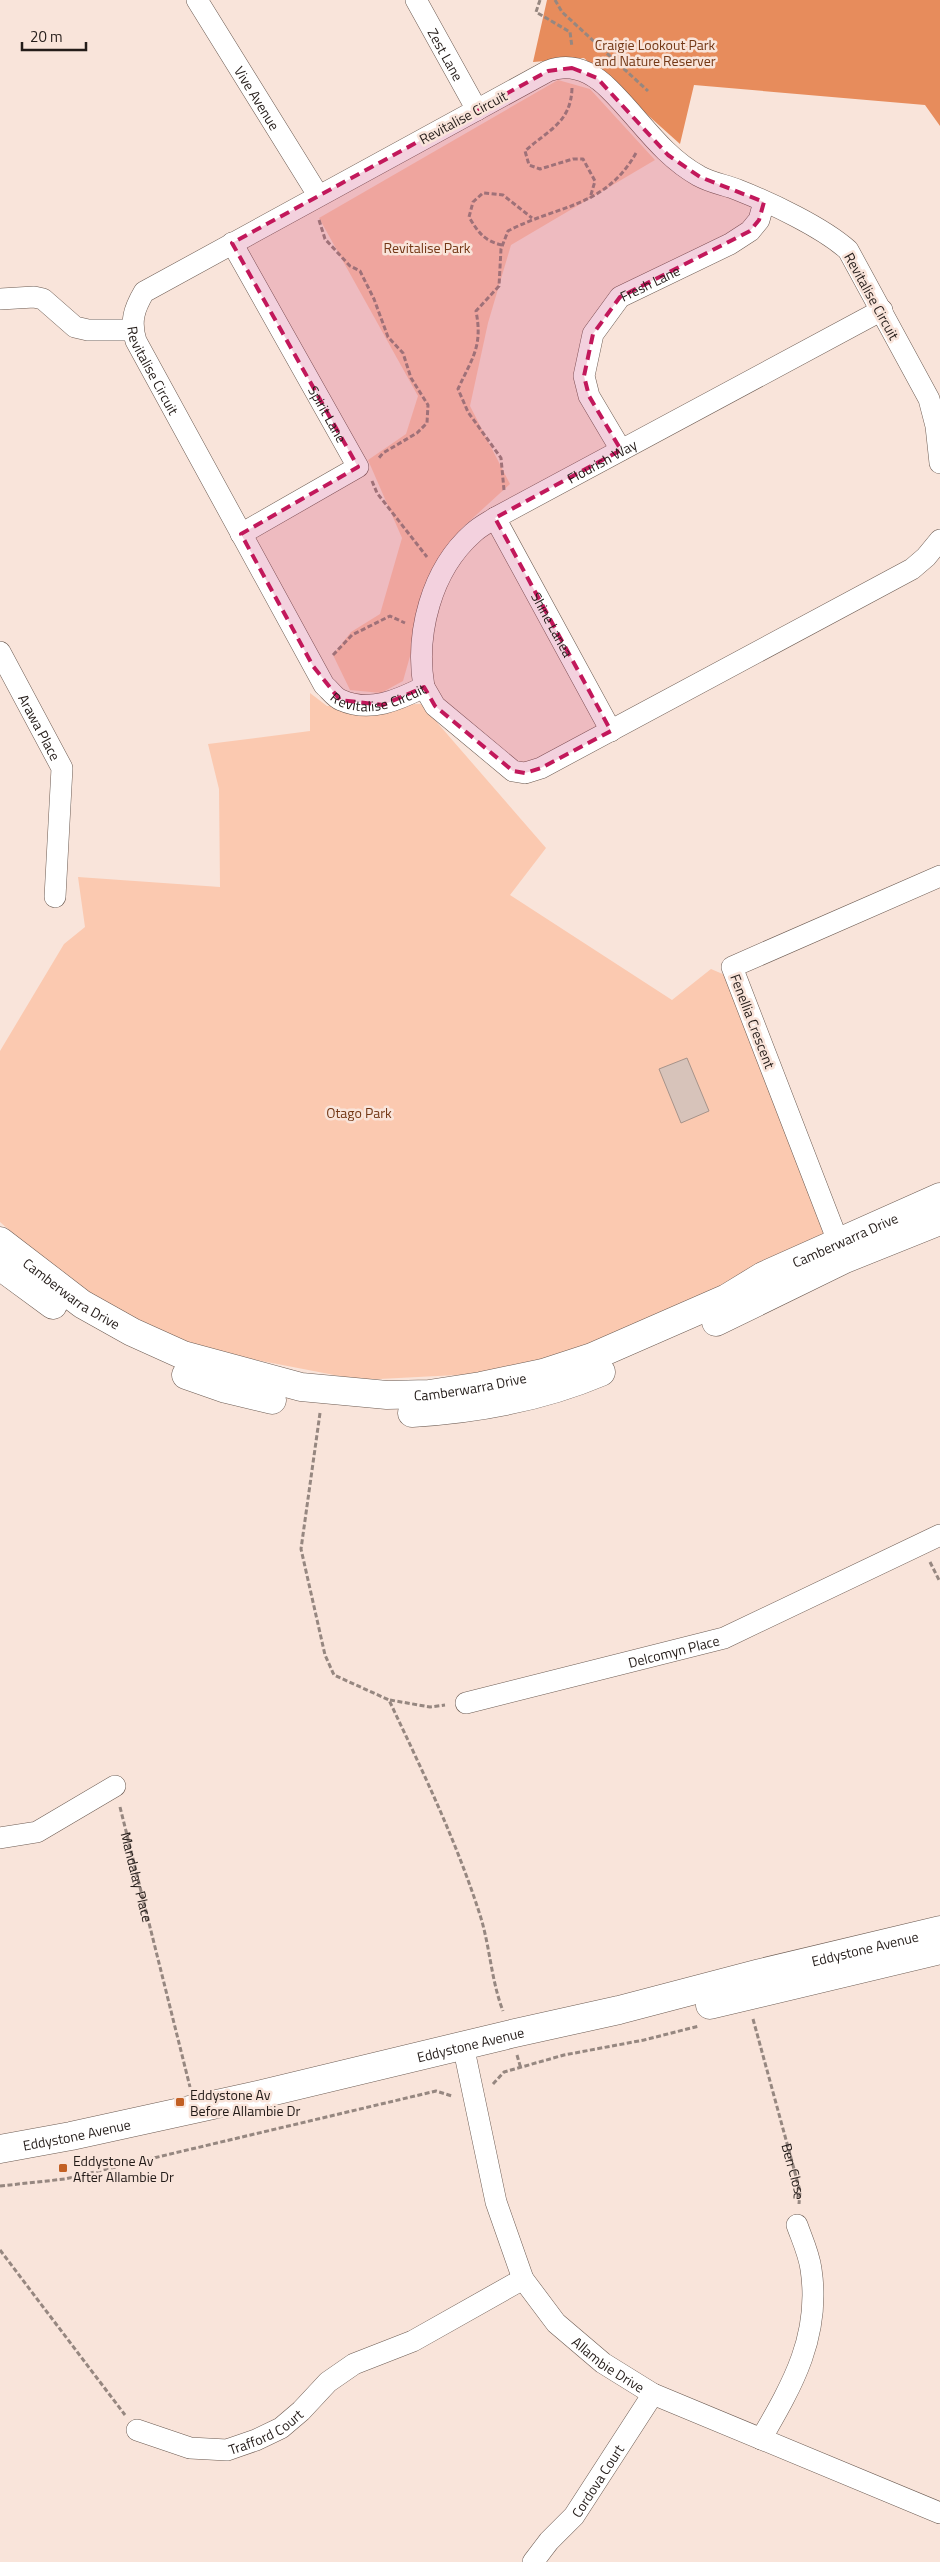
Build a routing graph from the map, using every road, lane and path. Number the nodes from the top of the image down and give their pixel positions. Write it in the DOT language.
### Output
graph roads {
  1 [pos="197,0"];
  2 [pos="416,0"];
  3 [pos="540,0"];
  4 [pos="555,0"];
  5 [pos="572,47"];
  6 [pos="572,91"];
  7 [pos="648,91"];
  8 [pos="477,110"];
  9 [pos="636,153"];
  10 [pos="318,195"];
  11 [pos="590,199"];
  12 [pos="764,202"];
  13 [pos="532,218"];
  14 [pos="319,220"];
  15 [pos="232,243"];
  16 [pos="502,245"];
  17 [pos="0,299"];
  18 [pos="882,310"];
  19 [pos="132,330"];
  20 [pos="621,450"];
  21 [pos="940,463"];
  22 [pos="373,465"];
  23 [pos="371,479"];
  24 [pos="504,490"];
  25 [pos="494,518"];
  26 [pos="241,534"];
  27 [pos="940,540"];
  28 [pos="427,557"];
  29 [pos="407,623"];
  30 [pos="0,652"];
  31 [pos="333,655"];
  32 [pos="424,687"];
  33 [pos="611,731"];
  34 [pos="940,876"];
  35 [pos="55,896"];
  36 [pos="940,1197"];
  37 [pos="940,1221"];
  38 [pos="0,1241"];
  39 [pos="842,1251"];
  40 [pos="0,1266"];
  41 [pos="320,1406"];
  42 [pos="940,1535"];
  43 [pos="389,1700"];
  44 [pos="466,1703"];
  45 [pos="115,1786"];
  46 [pos="0,1838"];
  47 [pos="940,1930"];
  48 [pos="940,1950"];
  49 [pos="751,2013"];
  50 [pos="506,2018"];
  51 [pos="464,2054"];
  52 [pos="192,2092"];
  53 [pos="0,2149"];
  54 [pos="0,2168"];
  55 [pos="798,2225"];
  56 [pos="0,2250"];
  57 [pos="523,2279"];
  58 [pos="653,2394"];
  59 [pos="137,2430"];
  60 [pos="761,2439"];
  61 [pos="940,2513"];
  62 [pos="533,2562"];
  1 -- 10 [label="street, Vive Avenue"];
  2 -- 8 [label="street, Zest Lane"];
  3 -- 5 [label="path"];
  4 -- 7 [label="path"];
  6 -- 11 [label="path"];
  8 -- 10 [label="street, Revitalise Circuit"];
  8 -- 12 [label="street, Revitalise Circuit"];
  9 -- 11 [label="path"];
  10 -- 15 [label="street, Revitalise Circuit"];
  11 -- 13 [label="path"];
  12 -- 18 [label="street, Revitalise Circuit"];
  12 -- 20 [label="street, Fresh Lane"];
  13 -- 16 [label="path"];
  13 -- 16 [label="path"];
  14 -- 22 [label="path"];
  15 -- 19 [label="street, Revitalise Circuit"];
  15 -- 26 [label="street, Spirit Lane"];
  16 -- 24 [label="path"];
  17 -- 19 [label="street"];
  18 -- 20 [label="street, Flourish Way"];
  18 -- 21 [label="street, Revitalise Circuit"];
  19 -- 26 [label="street, Revitalise Circuit"];
  20 -- 25 [label="street, Flourish Way"];
  23 -- 28 [label="path"];
  25 -- 32 [label="street, Flourish Way"];
  25 -- 33 [label="street, Shine Lanea"];
  26 -- 32 [label="street, Revitalise Circuit"];
  27 -- 33 [label="street, Revitalise Circuit"];
  29 -- 31 [label="path"];
  30 -- 35 [label="street, Arawa Place"];
  32 -- 33 [label="street, Revitalise Circuit"];
  34 -- 39 [label="street, Fenellia Crescent"];
  36 -- 39 [label="street, Camberwarra Drive"];
  37 -- 39 [label="street, Camberwarra Drive"];
  38 -- 39 [label="street, Camberwarra Drive"];
  39 -- 41 [label="street, Camberwarra Drive"];
  40 -- 41 [label="street, Camberwarra Drive"];
  41 -- 43 [label="path"];
  42 -- 44 [label="street, Delcomyn Place"];
  43 -- 44 [label="path"];
  43 -- 50 [label="path"];
  45 -- 46 [label="street"];
  45 -- 52 [label="path, Mandalay Place"];
  47 -- 51 [label="street, Eddystone Avenue"];
  48 -- 51 [label="street, Eddystone Avenue"];
  49 -- 55 [label="path, Ben Close"];
  51 -- 53 [label="street, Eddystone Avenue"];
  51 -- 54 [label="street, Eddystone Avenue"];
  51 -- 57 [label="street, Allambie Drive"];
  55 -- 60 [label="street"];
  56 -- 59 [label="path"];
  57 -- 58 [label="street, Allambie Drive"];
  57 -- 59 [label="street, Trafford Court"];
  58 -- 60 [label="street, Allambie Drive"];
  58 -- 62 [label="street, Cordova Court"];
  60 -- 61 [label="street, Allambie Drive"];
}
